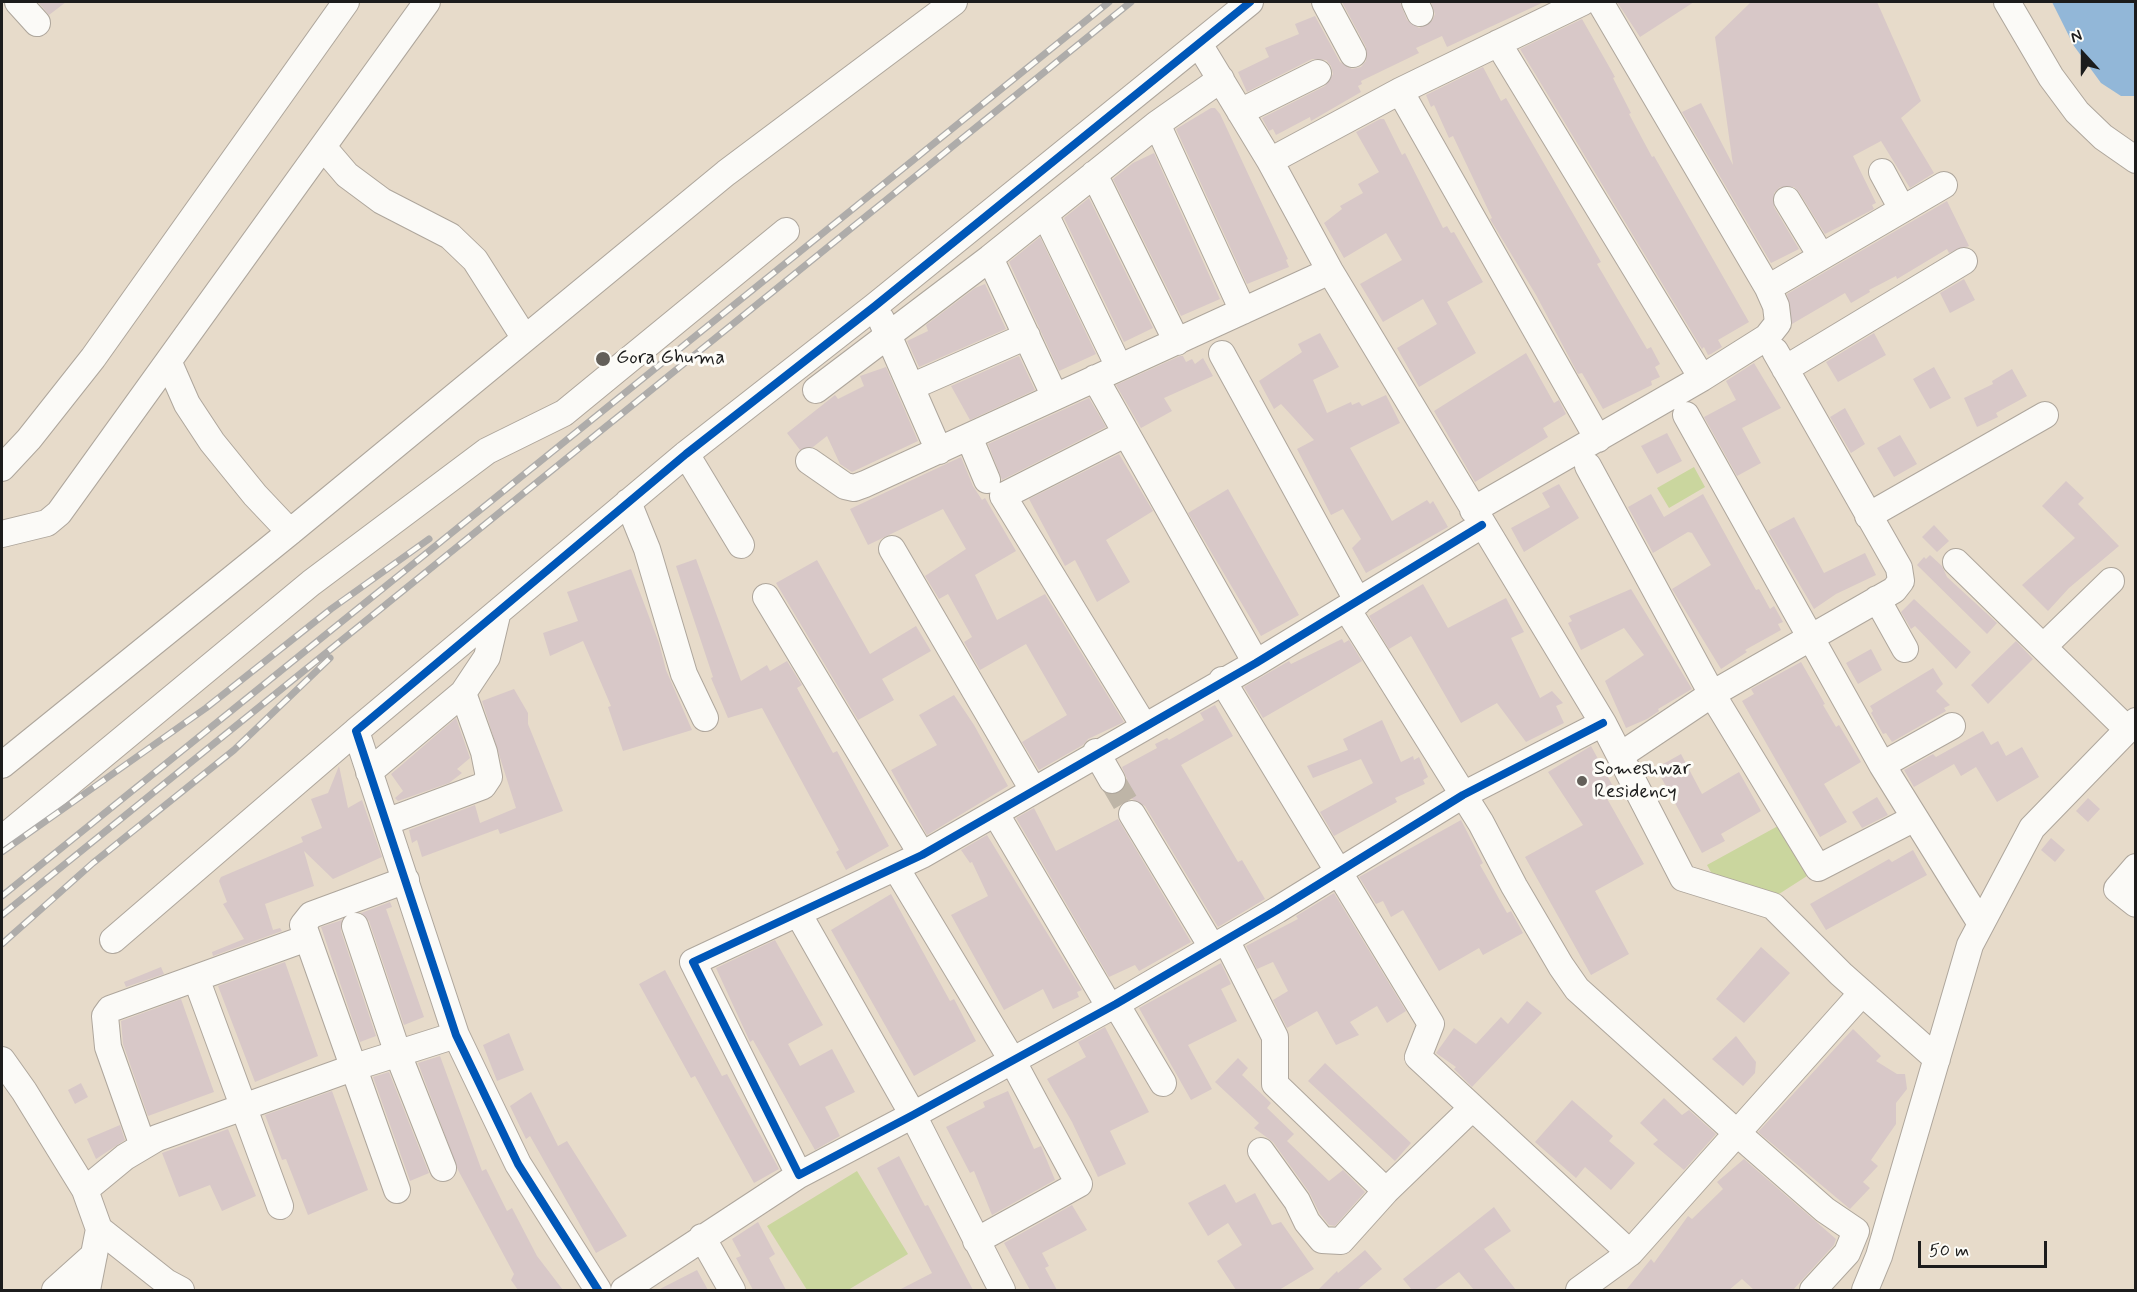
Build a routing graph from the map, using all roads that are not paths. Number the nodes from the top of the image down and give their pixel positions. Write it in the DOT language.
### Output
graph roads {
  1 [pos="18,2"];
  2 [pos="346,2"];
  3 [pos="428,2"];
  4 [pos="954,2"];
  5 [pos="1250,2"];
  6 [pos="1325,2"];
  7 [pos="1583,2"];
  8 [pos="1600,2"];
  9 [pos="2007,2"];
  10 [pos="37,23"];
  11 [pos="1200,44"];
  12 [pos="1498,44"];
  13 [pos="1353,54"];
  14 [pos="1318,73"];
  15 [pos="1221,79"];
  16 [pos="1400,90"];
  17 [pos="1240,112"];
  18 [pos="1157,124"];
  19 [pos="323,147"];
  20 [pos="1269,160"];
  21 [pos="2136,160"];
  22 [pos="1882,172"];
  23 [pos="1094,174"];
  24 [pos="1944,184"];
  25 [pos="1787,201"];
  26 [pos="1902,208"];
  27 [pos="1044,214"];
  28 [pos="786,231"];
  29 [pos="1821,256"];
  30 [pos="990,258"];
  31 [pos="1965,261"];
  32 [pos="1330,271"];
  33 [pos="1768,288"];
  34 [pos="875,306"];
  35 [pos="1243,310"];
  36 [pos="889,333"];
  37 [pos="1027,336"];
  38 [pos="524,337"];
  39 [pos="1177,342"];
  40 [pos="1222,354"];
  41 [pos="169,363"];
  42 [pos="1119,367"];
  43 [pos="1095,378"];
  44 [pos="1702,378"];
  45 [pos="911,387"];
  46 [pos="816,390"];
  47 [pos="1055,397"];
  48 [pos="1686,415"];
  49 [pos="2045,415"];
  50 [pos="1125,434"];
  51 [pos="969,437"];
  52 [pos="1598,439"];
  53 [pos="939,451"];
  54 [pos="686,454"];
  55 [pos="809,461"];
  56 [pos="1588,466"];
  57 [pos="2,468"];
  58 [pos="987,480"];
  59 [pos="627,502"];
  60 [pos="1868,516"];
  61 [pos="1478,518"];
  62 [pos="290,532"];
  63 [pos="2,534"];
  64 [pos="741,545"];
  65 [pos="892,549"];
  66 [pos="1956,562"];
  67 [pos="2111,581"];
  68 [pos="766,597"];
  69 [pos="1877,599"];
  70 [pos="1353,605"];
  71 [pos="497,615"];
  72 [pos="1808,638"];
  73 [pos="2043,647"];
  74 [pos="1905,649"];
  75 [pos="1256,663"];
  76 [pos="1222,680"];
  77 [pos="463,693"];
  78 [pos="1712,694"];
  79 [pos="705,718"];
  80 [pos="1603,723"];
  81 [pos="2131,725"];
  82 [pos="1144,726"];
  83 [pos="1952,726"];
  84 [pos="356,731"];
  85 [pos="1096,752"];
  86 [pos="1621,754"];
  87 [pos="2,765"];
  88 [pos="1881,765"];
  89 [pos="369,772"];
  90 [pos="1112,780"];
  91 [pos="1033,790"];
  92 [pos="1463,795"];
  93 [pos="996,814"];
  94 [pos="1132,814"];
  95 [pos="1913,819"];
  96 [pos="386,822"];
  97 [pos="2,839"];
  98 [pos="922,855"];
  99 [pos="2136,867"];
  100 [pos="896,868"];
  101 [pos="1338,871"];
  102 [pos="406,880"];
  103 [pos="2136,904"];
  104 [pos="799,915"];
  105 [pos="1981,924"];
  106 [pos="355,926"];
  107 [pos="306,938"];
  108 [pos="113,940"];
  109 [pos="1219,944"];
  110 [pos="196,978"];
  111 [pos="1862,993"];
  112 [pos="1112,1005"];
  113 [pos="456,1035"];
  114 [pos="398,1054"];
  115 [pos="1937,1059"];
  116 [pos="2,1060"];
  117 [pos="1012,1060"];
  118 [pos="355,1067"];
  119 [pos="1162,1083"];
  120 [pos="244,1105"];
  121 [pos="1472,1108"];
  122 [pos="913,1115"];
  123 [pos="1737,1133"];
  124 [pos="143,1146"];
  125 [pos="1261,1151"];
  126 [pos="443,1168"];
  127 [pos="799,1174"];
  128 [pos="85,1190"];
  129 [pos="397,1191"];
  130 [pos="1386,1191"];
  131 [pos="280,1206"];
  132 [pos="99,1229"];
  133 [pos="702,1238"];
  134 [pos="976,1241"];
  135 [pos="1630,1252"];
  136 [pos="94,1255"];
  137 [pos="55,1290"];
  138 [pos="87,1290"];
  139 [pos="181,1290"];
  140 [pos="598,1290"];
  141 [pos="624,1290"];
  142 [pos="732,1290"];
  143 [pos="1002,1290"];
  144 [pos="1579,1290"];
  145 [pos="1813,1290"];
  146 [pos="1865,1290"];
  1 -- 10 [label="street"];
  2 -- 57 [label="street"];
  3 -- 19 [label="street"];
  4 -- 38 [label="street"];
  5 -- 11 [label="street"];
  6 -- 13 [label="street"];
  7 -- 12 [label="street"];
  8 -- 33 [label="street"];
  9 -- 21 [label="street"];
  11 -- 15 [label="street"];
  11 -- 34 [label="street"];
  12 -- 16 [label="street"];
  12 -- 44 [label="street"];
  14 -- 17 [label="street"];
  15 -- 17 [label="street"];
  15 -- 18 [label="street"];
  16 -- 20 [label="street"];
  16 -- 52 [label="street"];
  17 -- 20 [label="street"];
  18 -- 23 [label="street"];
  18 -- 35 [label="street"];
  19 -- 38 [label="street"];
  19 -- 41 [label="street"];
  20 -- 32 [label="street"];
  22 -- 26 [label="street"];
  23 -- 27 [label="street"];
  23 -- 39 [label="street"];
  24 -- 26 [label="street"];
  25 -- 29 [label="street"];
  26 -- 29 [label="street"];
  27 -- 30 [label="street"];
  27 -- 42 [label="street"];
  28 -- 97 [label="street"];
  29 -- 33 [label="street"];
  30 -- 36 [label="street"];
  30 -- 37 [label="street"];
  31 -- 60 [label="street"];
  32 -- 35 [label="street"];
  32 -- 61 [label="street"];
  33 -- 44 [label="street"];
  34 -- 36 [label="street"];
  34 -- 54 [label="street"];
  35 -- 39 [label="street"];
  36 -- 45 [label="street"];
  36 -- 46 [label="street"];
  37 -- 45 [label="street"];
  37 -- 47 [label="street"];
  38 -- 62 [label="street"];
  39 -- 42 [label="street"];
  40 -- 70 [label="street"];
  41 -- 62 [label="street"];
  41 -- 63 [label="street"];
  42 -- 43 [label="street"];
  43 -- 47 [label="street"];
  43 -- 50 [label="street"];
  44 -- 52 [label="street"];
  45 -- 53 [label="street"];
  47 -- 51 [label="street"];
  48 -- 72 [label="street"];
  49 -- 60 [label="street"];
  50 -- 75 [label="street"];
  50 -- 82 [label="street"];
  51 -- 53 [label="street"];
  51 -- 58 [label="street"];
  52 -- 61 [label="street"];
  53 -- 55 [label="street"];
  54 -- 59 [label="street"];
  54 -- 64 [label="street"];
  56 -- 78 [label="street"];
  59 -- 71 [label="street"];
  59 -- 79 [label="street"];
  60 -- 69 [label="street"];
  61 -- 70 [label="street"];
  61 -- 80 [label="street"];
  62 -- 87 [label="street"];
  65 -- 91 [label="street"];
  66 -- 73 [label="street"];
  67 -- 73 [label="street"];
  68 -- 98 [label="street"];
  69 -- 72 [label="street"];
  69 -- 74 [label="street"];
  70 -- 75 [label="street"];
  70 -- 92 [label="street"];
  71 -- 77 [label="street"];
  71 -- 84 [label="street"];
  72 -- 78 [label="street"];
  72 -- 88 [label="street"];
  73 -- 81 [label="street"];
  75 -- 76 [label="street"];
  76 -- 82 [label="street"];
  76 -- 101 [label="street"];
  77 -- 89 [label="street"];
  77 -- 96 [label="street"];
  78 -- 86 [label="street"];
  78 -- 95 [label="street"];
  80 -- 86 [label="street"];
  80 -- 92 [label="street"];
  81 -- 105 [label="street"];
  82 -- 85 [label="street"];
  83 -- 88 [label="street"];
  84 -- 89 [label="street"];
  84 -- 108 [label="street"];
  85 -- 90 [label="street"];
  85 -- 91 [label="street"];
  86 -- 111 [label="street"];
  88 -- 95 [label="street"];
  89 -- 96 [label="street"];
  91 -- 93 [label="street"];
  92 -- 101 [label="street"];
  92 -- 123 [label="street"];
  93 -- 98 [label="street"];
  93 -- 112 [label="street"];
  94 -- 109 [label="street"];
  95 -- 105 [label="street"];
  96 -- 102 [label="street"];
  98 -- 100 [label="street"];
  99 -- 103 [label="street"];
  100 -- 104 [label="street"];
  100 -- 117 [label="street"];
  101 -- 109 [label="street"];
  101 -- 121 [label="street"];
  102 -- 107 [label="street"];
  102 -- 113 [label="street"];
  104 -- 122 [label="street"];
  104 -- 127 [label="street"];
  105 -- 115 [label="street"];
  106 -- 114 [label="street"];
  107 -- 110 [label="street"];
  107 -- 118 [label="street"];
  109 -- 112 [label="street"];
  109 -- 130 [label="street"];
  110 -- 120 [label="street"];
  110 -- 124 [label="street"];
  111 -- 115 [label="street"];
  111 -- 123 [label="street"];
  112 -- 117 [label="street"];
  112 -- 119 [label="street"];
  113 -- 114 [label="street"];
  113 -- 140 [label="street"];
  114 -- 118 [label="street"];
  114 -- 126 [label="street"];
  115 -- 146 [label="street"];
  116 -- 128 [label="street"];
  117 -- 122 [label="street"];
  117 -- 134 [label="street"];
  118 -- 120 [label="street"];
  118 -- 129 [label="street"];
  120 -- 124 [label="street"];
  120 -- 131 [label="street"];
  121 -- 130 [label="street"];
  121 -- 135 [label="street"];
  122 -- 127 [label="street"];
  122 -- 134 [label="street"];
  123 -- 135 [label="street"];
  123 -- 145 [label="street"];
  124 -- 128 [label="street"];
  125 -- 130 [label="street"];
  127 -- 133 [label="street"];
  128 -- 132 [label="street"];
  132 -- 136 [label="street"];
  132 -- 139 [label="street"];
  133 -- 141 [label="street"];
  133 -- 142 [label="street"];
  134 -- 143 [label="street"];
  135 -- 144 [label="street"];
  136 -- 137 [label="street"];
  136 -- 138 [label="street"];
}
